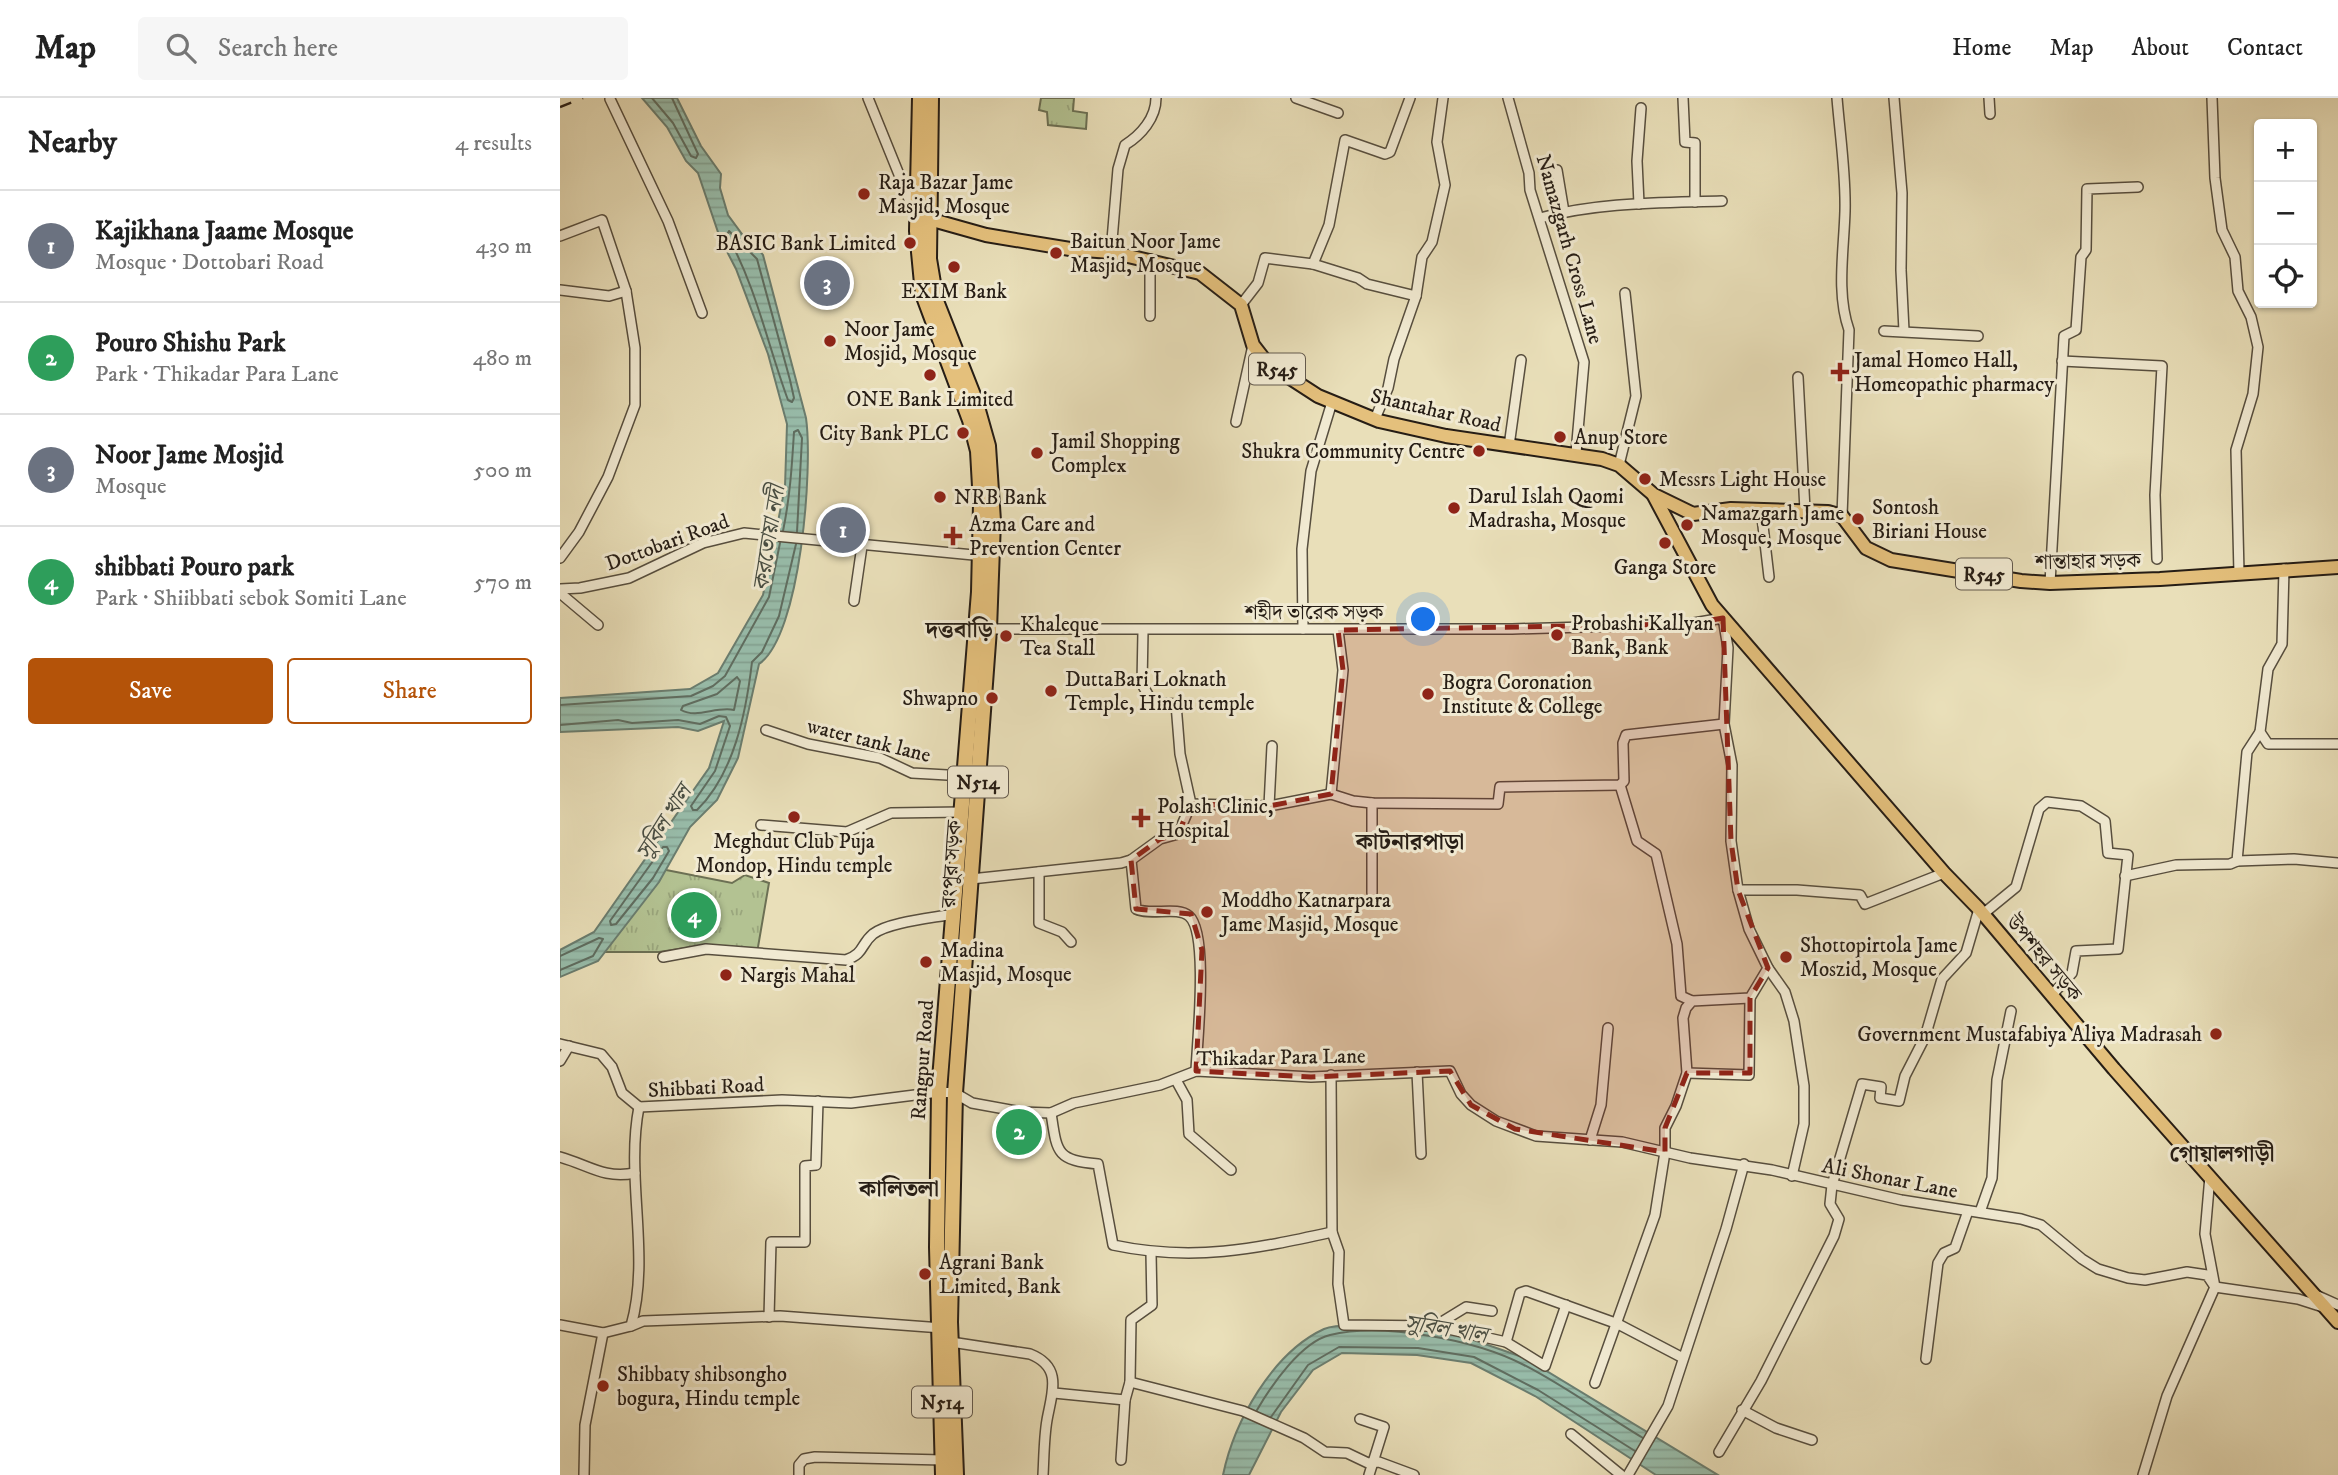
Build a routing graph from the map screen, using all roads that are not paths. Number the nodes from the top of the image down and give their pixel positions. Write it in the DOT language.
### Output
graph roads {
  1 [pos="868,98"];
  2 [pos="920,98"];
  3 [pos="931,98"];
  4 [pos="1156,98"];
  5 [pos="1296,98"];
  6 [pos="1410,98"];
  7 [pos="1443,98"];
  8 [pos="1508,98"];
  9 [pos="1683,98"];
  10 [pos="1837,98"];
  11 [pos="1894,98"];
  12 [pos="1989,98"];
  13 [pos="2212,98"];
  14 [pos="610,99"];
  15 [pos="1642,108"];
  16 [pos="1338,113"];
  17 [pos="1990,114"];
  18 [pos="1557,170"];
  19 [pos="2138,187"];
  20 [pos="1721,201"];
  21 [pos="1695,202"];
  22 [pos="1639,204"];
  23 [pos="1564,212"];
  24 [pos="1540,218"];
  25 [pos="923,219"];
  26 [pos="560,236"];
  27 [pos="1111,252"];
  28 [pos="1150,259"];
  29 [pos="1313,264"];
  30 [pos="560,290"];
  31 [pos="626,291"];
  32 [pos="1625,293"];
  33 [pos="1416,296"];
  34 [pos="1241,305"];
  35 [pos="702,313"];
  36 [pos="1150,316"];
  37 [pos="1884,331"];
  38 [pos="1904,331"];
  39 [pos="1978,336"];
  40 [pos="1253,345"];
  41 [pos="1521,360"];
  42 [pos="2063,360"];
  43 [pos="1798,377"];
  44 [pos="1332,402"];
  45 [pos="1375,419"];
  46 [pos="1236,422"];
  47 [pos="1508,446"];
  48 [pos="1576,453"];
  49 [pos="1619,465"];
  50 [pos="1654,495"];
  51 [pos="1761,509"];
  52 [pos="1805,510"];
  53 [pos="1693,514"];
  54 [pos="1842,516"];
  55 [pos="1672,532"];
  56 [pos="862,546"];
  57 [pos="987,556"];
  58 [pos="560,558"];
  59 [pos="2157,559"];
  60 [pos="2338,567"];
  61 [pos="2284,569"];
  62 [pos="2239,573"];
  63 [pos="1769,577"];
  64 [pos="2050,583"];
  65 [pos="560,591"];
  66 [pos="854,601"];
  67 [pos="1723,618"];
  68 [pos="598,625"];
  69 [pos="983,628"];
  70 [pos="1303,629"];
  71 [pos="1338,630"];
  72 [pos="1143,631"];
  73 [pos="1724,724"];
  74 [pos="766,730"];
  75 [pos="2260,732"];
  76 [pos="2338,744"];
  77 [pos="1272,747"];
  78 [pos="965,776"];
  79 [pos="1620,785"];
  80 [pos="1331,794"];
  81 [pos="1372,803"];
  82 [pos="1191,804"];
  83 [pos="1269,806"];
  84 [pos="963,812"];
  85 [pos="761,825"];
  86 [pos="1132,860"];
  87 [pos="2237,861"];
  88 [pos="2338,863"];
  89 [pos="1039,872"];
  90 [pos="1944,873"];
  91 [pos="2125,876"];
  92 [pos="971,879"];
  93 [pos="1738,890"];
  94 [pos="1372,892"];
  95 [pos="1981,911"];
  96 [pos="953,914"];
  97 [pos="1071,942"];
  98 [pos="663,957"];
  99 [pos="1768,968"];
  100 [pos="2050,996"];
  101 [pos="1751,998"];
  102 [pos="1692,1001"];
  103 [pos="2011,1011"];
  104 [pos="1608,1028"];
  105 [pos="565,1045"];
  106 [pos="560,1061"];
  107 [pos="1196,1071"];
  108 [pos="1450,1071"];
  109 [pos="1417,1072"];
  110 [pos="1686,1073"];
  111 [pos="1331,1075"];
  112 [pos="1175,1080"];
  113 [pos="947,1093"];
  114 [pos="818,1101"];
  115 [pos="639,1107"];
  116 [pos="1051,1114"];
  117 [pos="1590,1140"];
  118 [pos="1665,1152"];
  119 [pos="1421,1154"];
  120 [pos="560,1157"];
  121 [pos="1744,1164"];
  122 [pos="1230,1170"];
  123 [pos="635,1173"];
  124 [pos="1792,1176"];
  125 [pos="2210,1176"];
  126 [pos="1832,1185"];
  127 [pos="1968,1211"];
  128 [pos="1980,1212"];
  129 [pos="1332,1231"];
  130 [pos="1151,1253"];
  131 [pos="2215,1287"];
  132 [pos="1566,1305"];
  133 [pos="2333,1307"];
  134 [pos="1492,1311"];
  135 [pos="769,1317"];
  136 [pos="2338,1322"];
  137 [pos="1618,1324"];
  138 [pos="560,1325"];
  139 [pos="631,1326"];
  140 [pos="1435,1326"];
  141 [pos="603,1333"];
  142 [pos="947,1333"];
  143 [pos="1506,1342"];
  144 [pos="1683,1358"];
  145 [pos="1926,1359"];
  146 [pos="1130,1382"];
  147 [pos="1595,1383"];
  148 [pos="1054,1393"];
  149 [pos="1125,1400"];
  150 [pos="1742,1410"];
  151 [pos="1360,1419"];
  152 [pos="1571,1434"];
  153 [pos="1812,1440"];
  154 [pos="1719,1451"];
  155 [pos="943,1460"];
  156 [pos="1121,1460"];
  157 [pos="1373,1463"];
  158 [pos="584,1475"];
  159 [pos="799,1475"];
  160 [pos="943,1475"];
  161 [pos="956,1475"];
  162 [pos="1043,1475"];
  163 [pos="1369,1475"];
  164 [pos="1415,1475"];
  165 [pos="1621,1475"];
  166 [pos="1628,1475"];
  167 [pos="2143,1475"];
  1 -- 25 [label="street"];
  2 -- 25 [label="highway, রংপুর সড়ক / N514"];
  3 -- 25 [label="highway, রংপুর সড়ক / N514"];
  4 -- 27 [label="street"];
  5 -- 16 [label="street"];
  6 -- 29 [label="street"];
  7 -- 33 [label="street"];
  8 -- 24 [label="street, Namazgarh Cross Lane"];
  9 -- 21 [label="street"];
  10 -- 54 [label="street"];
  11 -- 38 [label="street"];
  12 -- 17 [label="street"];
  13 -- 62 [label="street"];
  14 -- 35 [label="street"];
  15 -- 22 [label="street"];
  18 -- 23 [label="street"];
  19 -- 42 [label="street"];
  20 -- 21 [label="street"];
  21 -- 22 [label="street"];
  22 -- 23 [label="street"];
  23 -- 24 [label="street"];
  24 -- 48 [label="street, Namazgarh Cross Lane"];
  25 -- 27 [label="main road"];
  25 -- 57 [label="highway, রংপুর সড়ক / N514"];
  26 -- 31 [label="street"];
  27 -- 28 [label="main road"];
  28 -- 34 [label="main road"];
  28 -- 36 [label="street"];
  29 -- 33 [label="street"];
  29 -- 34 [label="street"];
  30 -- 31 [label="street"];
  31 -- 58 [label="street"];
  32 -- 49 [label="street"];
  33 -- 45 [label="street"];
  34 -- 40 [label="main road, Shantahar Road / R545"];
  37 -- 38 [label="street"];
  38 -- 39 [label="street"];
  40 -- 44 [label="main road, Shantahar Road / R545"];
  40 -- 46 [label="street"];
  41 -- 47 [label="street"];
  42 -- 59 [label="street"];
  42 -- 64 [label="street"];
  43 -- 52 [label="street"];
  44 -- 45 [label="main road, Shantahar Road / R545"];
  44 -- 70 [label="street"];
  45 -- 47 [label="main road, Shantahar Road / R545"];
  47 -- 48 [label="main road, Shantahar Road / R545"];
  48 -- 49 [label="main road, Shantahar Road / R545"];
  49 -- 50 [label="main road, Shantahar Road / R545"];
  50 -- 53 [label="main road, R545"];
  50 -- 55 [label="main road, উপশহর সড়ক"];
  51 -- 52 [label="main road"];
  51 -- 53 [label="main road"];
  51 -- 63 [label="street"];
  52 -- 54 [label="main road"];
  53 -- 55 [label="main road"];
  54 -- 64 [label="main road, শান্তাহার সড়ক / R545"];
  55 -- 67 [label="main road, উপশহর সড়ক"];
  56 -- 57 [label="street"];
  56 -- 65 [label="street, Dottobari Road"];
  56 -- 66 [label="street"];
  57 -- 69 [label="highway, রংপুর সড়ক / N514"];
  60 -- 61 [label="main road, শান্তাহার সড়ক / R545"];
  61 -- 62 [label="main road, শান্তাহার সড়ক / R545"];
  61 -- 75 [label="street"];
  62 -- 64 [label="main road, শান্তাহার সড়ক / R545"];
  65 -- 68 [label="street"];
  67 -- 71 [label="street, শহীদ তারেক সড়ক"];
  67 -- 73 [label="street"];
  67 -- 90 [label="main road, উপশহর সড়ক"];
  69 -- 72 [label="street, শহীদ তারেক সড়ক"];
  69 -- 78 [label="highway, Rangpur Road / N514"];
  69 -- 92 [label="highway, রংপুর সড়ক / N514"];
  70 -- 71 [label="street, শহীদ তারেক সড়ক"];
  70 -- 72 [label="street, শহীদ তারেক সড়ক"];
  71 -- 80 [label="street"];
  72 -- 82 [label="street"];
  73 -- 79 [label="street"];
  73 -- 93 [label="street"];
  74 -- 78 [label="street, water tank lane"];
  75 -- 76 [label="street"];
  75 -- 87 [label="street"];
  77 -- 83 [label="street"];
  78 -- 84 [label="highway, Rangpur Road / N514"];
  79 -- 81 [label="street"];
  79 -- 102 [label="street"];
  80 -- 81 [label="street"];
  80 -- 83 [label="street"];
  81 -- 94 [label="street"];
  82 -- 83 [label="street"];
  82 -- 86 [label="street"];
  84 -- 85 [label="street"];
  84 -- 96 [label="highway, Rangpur Road / N514"];
  86 -- 89 [label="street"];
  86 -- 107 [label="street"];
  87 -- 88 [label="street"];
  87 -- 91 [label="street"];
  89 -- 92 [label="street"];
  89 -- 97 [label="street"];
  90 -- 93 [label="street"];
  90 -- 95 [label="main road, উপশহর সড়ক"];
  91 -- 95 [label="street"];
  91 -- 100 [label="street"];
  92 -- 113 [label="highway, রংপুর সড়ক / N514"];
  93 -- 99 [label="street"];
  95 -- 100 [label="main road, উপশহর সড়ক"];
  95 -- 126 [label="street"];
  96 -- 98 [label="street"];
  96 -- 113 [label="highway, Rangpur Road / N514"];
  99 -- 101 [label="street"];
  99 -- 124 [label="street"];
  100 -- 125 [label="main road, উপশহর সড়ক"];
  101 -- 102 [label="street"];
  101 -- 110 [label="street"];
  102 -- 110 [label="street"];
  103 -- 128 [label="street"];
  104 -- 117 [label="street"];
  105 -- 106 [label="street"];
  105 -- 115 [label="street"];
  107 -- 111 [label="street, Thikadar Para Lane"];
  107 -- 112 [label="street, Thikadar Para Lane"];
  108 -- 109 [label="street, Thikadar Para Lane"];
  108 -- 117 [label="street, Ali Shonar Lane"];
  109 -- 111 [label="street, Thikadar Para Lane"];
  109 -- 119 [label="street"];
  110 -- 118 [label="street"];
  111 -- 129 [label="street"];
  112 -- 116 [label="street, Thikadar Para Lane"];
  112 -- 122 [label="street"];
  113 -- 114 [label="street, Shibbati Road"];
  113 -- 116 [label="street, Thikadar Para Lane"];
  113 -- 142 [label="highway, রংপুর সড়ক / N514"];
  114 -- 115 [label="street, Shibbati Road"];
  114 -- 135 [label="street"];
  115 -- 123 [label="street, Shibbati Road"];
  116 -- 130 [label="street"];
  117 -- 118 [label="street, Ali Shonar Lane"];
  118 -- 121 [label="street, Ali Shonar Lane"];
  118 -- 137 [label="street"];
  120 -- 123 [label="street"];
  121 -- 124 [label="street, Ali Shonar Lane"];
  121 -- 144 [label="street"];
  123 -- 139 [label="street, Shibbati Road"];
  124 -- 126 [label="street, Ali Shonar Lane"];
  125 -- 131 [label="street"];
  125 -- 133 [label="main road, উপশহর সড়ক"];
  126 -- 127 [label="street, Ali Shonar Lane"];
  126 -- 150 [label="street"];
  127 -- 128 [label="street, Ali Shonar Lane"];
  127 -- 145 [label="street"];
  128 -- 131 [label="street, Ali Shonar Lane"];
  129 -- 130 [label="street"];
  129 -- 140 [label="street"];
  130 -- 146 [label="street"];
  131 -- 133 [label="street, Ali Shonar Lane"];
  131 -- 167 [label="street"];
  132 -- 137 [label="street"];
  132 -- 143 [label="street"];
  132 -- 143 [label="street"];
  133 -- 136 [label="main road, উপশহর সড়ক"];
  134 -- 140 [label="street"];
  135 -- 139 [label="street"];
  135 -- 142 [label="street"];
  137 -- 144 [label="street"];
  137 -- 147 [label="street"];
  138 -- 141 [label="street"];
  139 -- 141 [label="street"];
  140 -- 143 [label="street"];
  141 -- 158 [label="street"];
  142 -- 148 [label="street"];
  142 -- 155 [label="highway, রংপুর সড়ক / N514"];
  142 -- 161 [label="highway, রংপুর সড়ক / N514"];
  144 -- 166 [label="street"];
  146 -- 149 [label="street"];
  146 -- 157 [label="street"];
  148 -- 149 [label="street"];
  148 -- 162 [label="street"];
  149 -- 156 [label="street"];
  150 -- 153 [label="street"];
  150 -- 154 [label="street"];
  151 -- 157 [label="street"];
  152 -- 165 [label="street"];
  155 -- 159 [label="street"];
  155 -- 160 [label="highway, রংপুর সড়ক / N514"];
  157 -- 163 [label="street"];
  157 -- 164 [label="street"];
}
